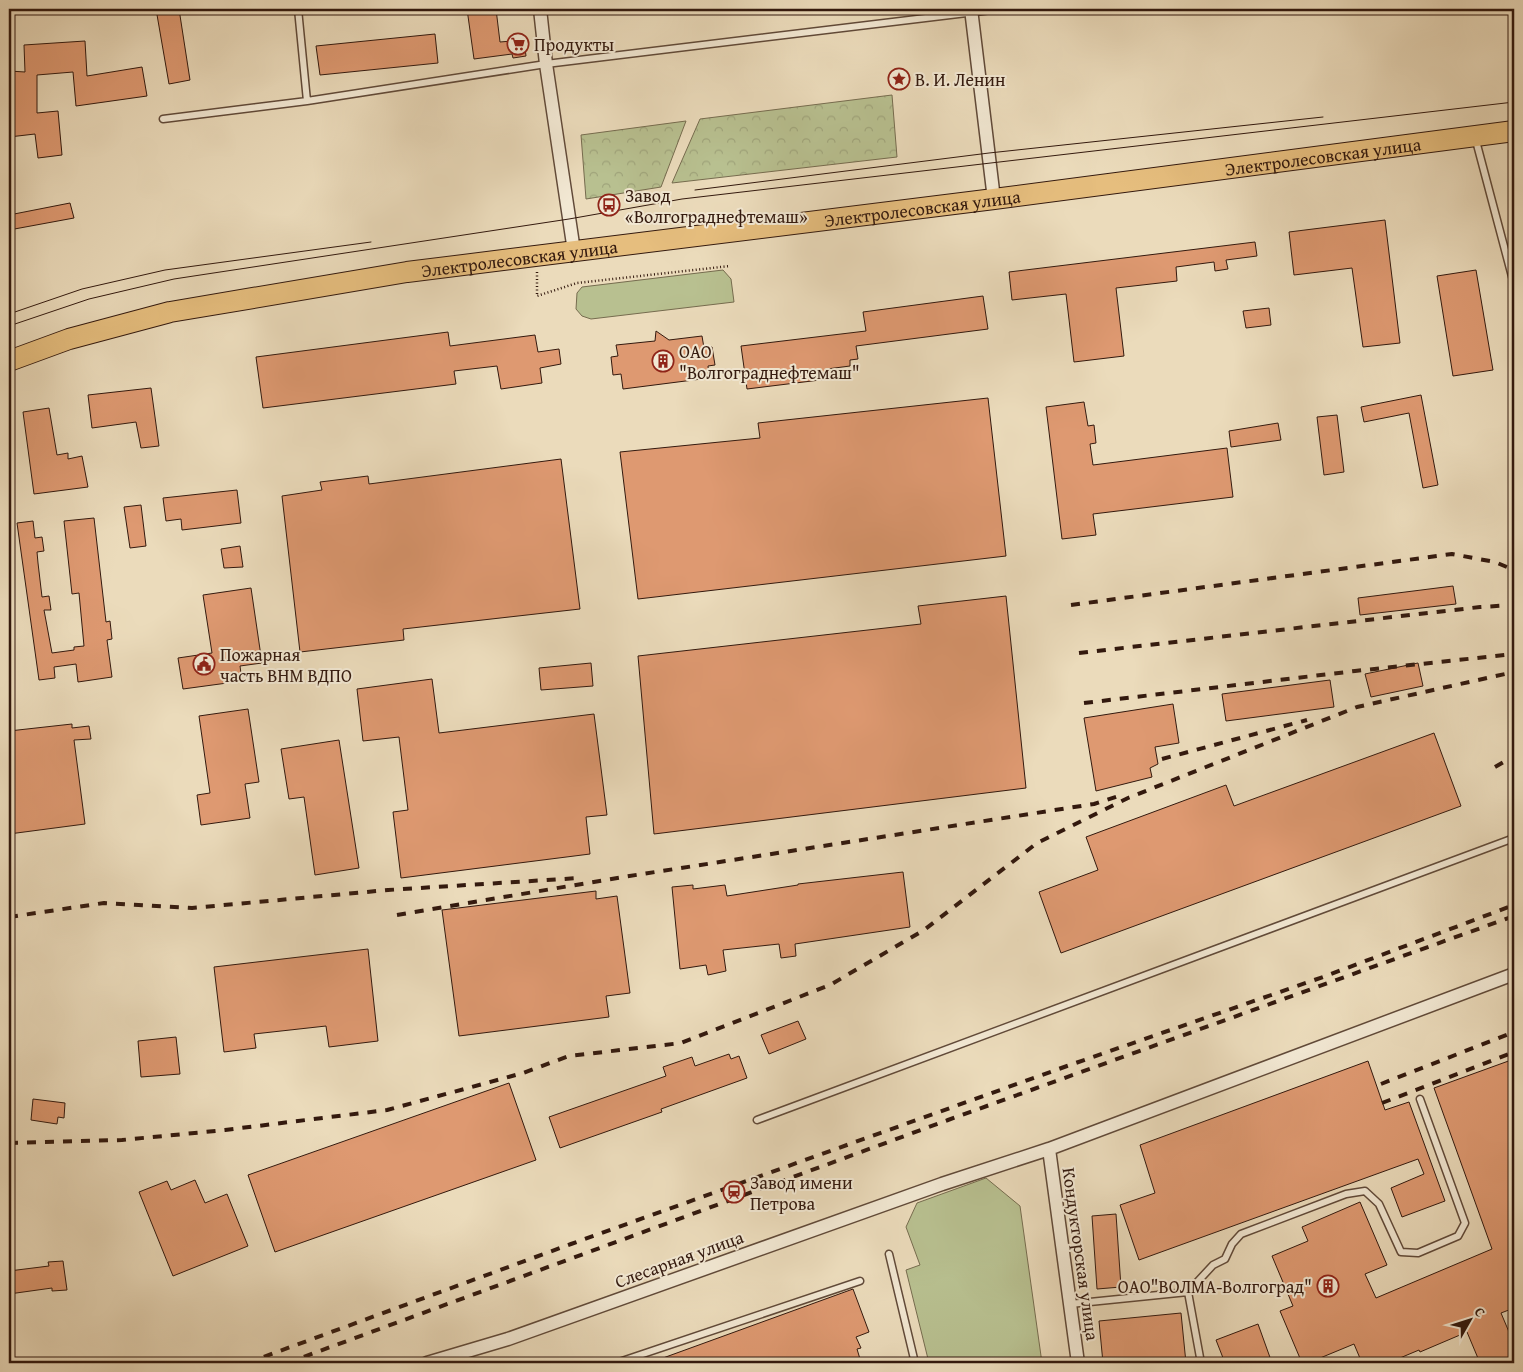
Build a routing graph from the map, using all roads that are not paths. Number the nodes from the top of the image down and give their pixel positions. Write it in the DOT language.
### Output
graph roads {
  1 [pos="298,9"];
  2 [pos="540,9"];
  3 [pos="1000,9"];
  4 [pos="971,11"];
  5 [pos="546,64"];
  6 [pos="307,100"];
  7 [pos="163,119"];
  8 [pos="1514,131"];
  9 [pos="1475,136"];
  10 [pos="994,199"];
  11 [pos="574,251"];
  12 [pos="1514,284"];
  13 [pos="9,361"];
  14 [pos="1514,838"];
  15 [pos="1514,974"];
  16 [pos="1420,1099"];
  17 [pos="757,1120"];
  18 [pos="1048,1149"];
  19 [pos="889,1254"];
  20 [pos="860,1281"];
  21 [pos="1188,1292"];
  22 [pos="1070,1304"];
  23 [pos="427,1363"];
  24 [pos="616,1363"];
  25 [pos="915,1363"];
  26 [pos="1078,1363"];
  27 [pos="1201,1363"];
  1 -- 6 [label="lane"];
  2 -- 5 [label="street"];
  3 -- 4 [label="lane"];
  4 -- 5 [label="lane"];
  4 -- 10 [label="street"];
  5 -- 6 [label="lane"];
  5 -- 11 [label="street"];
  6 -- 7 [label="lane"];
  8 -- 9 [label="main road, Электролесовская улица"];
  9 -- 10 [label="main road, Электролесовская улица"];
  9 -- 12 [label="lane"];
  10 -- 11 [label="main road, Электролесовская улица"];
  11 -- 13 [label="main road, Электролесовская улица"];
  14 -- 17 [label="lane"];
  15 -- 18 [label="street, Слесарная улица"];
  16 -- 21 [label="lane"];
  18 -- 22 [label="street, Кондукторская улица"];
  18 -- 23 [label="street, Слесарная улица"];
  19 -- 25 [label="lane"];
  20 -- 24 [label="lane"];
  21 -- 22 [label="lane"];
  21 -- 27 [label="lane"];
  22 -- 26 [label="street, Кондукторская улица"];
}
